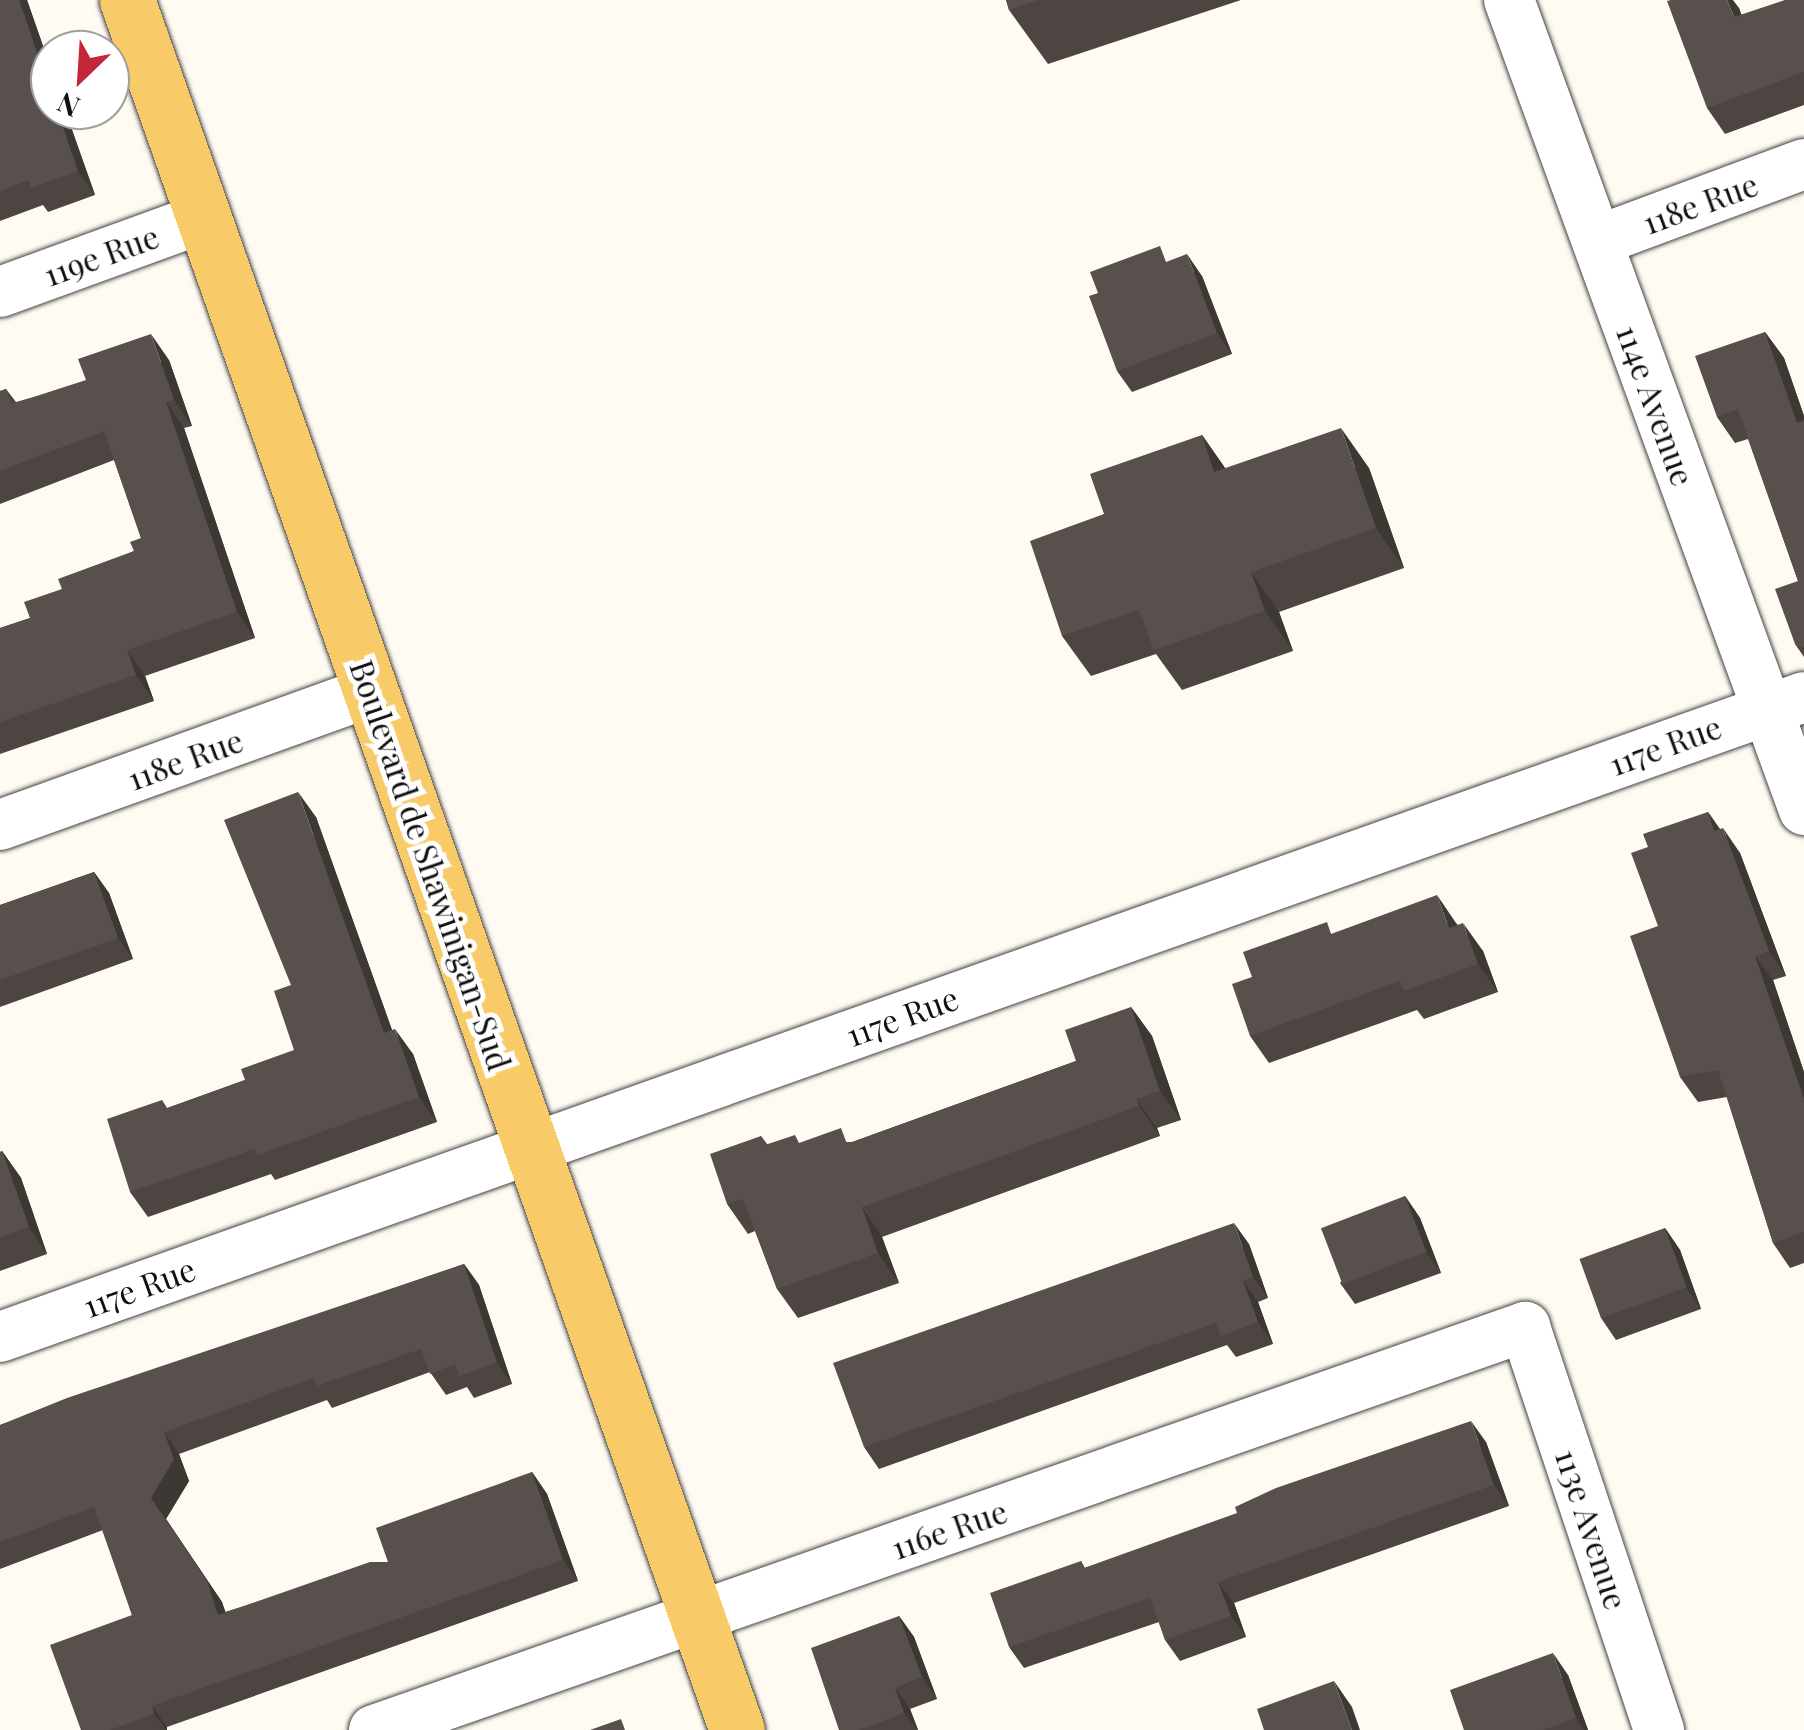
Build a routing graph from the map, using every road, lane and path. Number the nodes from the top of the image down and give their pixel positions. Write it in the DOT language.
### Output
graph roads {
  1 [pos="128,0"];
  2 [pos="1508,0"];
  3 [pos="1804,164"];
  4 [pos="202,218"];
  5 [pos="1597,241"];
  6 [pos="0,292"];
  7 [pos="370,692"];
  8 [pos="1786,703"];
  9 [pos="1804,810"];
  10 [pos="0,825"];
  11 [pos="531,1148"];
  12 [pos="1524,1328"];
  13 [pos="0,1336"];
  14 [pos="697,1617"];
  15 [pos="374,1730"];
  16 [pos="737,1730"];
  17 [pos="1659,1730"];
  1 -- 4 [label="main road, Boulevard de Shawinigan-Sud"];
  2 -- 5 [label="street, 114e Avenue"];
  3 -- 5 [label="street, 118e Rue"];
  4 -- 6 [label="street, 119e Rue"];
  4 -- 7 [label="main road, Boulevard de Shawinigan-Sud"];
  5 -- 8 [label="street, 114e Avenue"];
  7 -- 10 [label="street, 118e Rue"];
  7 -- 11 [label="main road, Boulevard de Shawinigan-Sud"];
  8 -- 9 [label="street, 114e Avenue"];
  8 -- 11 [label="street, 117e Rue"];
  11 -- 13 [label="street, 117e Rue"];
  11 -- 14 [label="main road, Boulevard de Shawinigan-Sud"];
  12 -- 14 [label="street, 116e Rue"];
  12 -- 17 [label="street, 113e Avenue"];
  14 -- 15 [label="street, 116e Rue"];
  14 -- 16 [label="main road, Boulevard de Shawinigan-Sud"];
}
